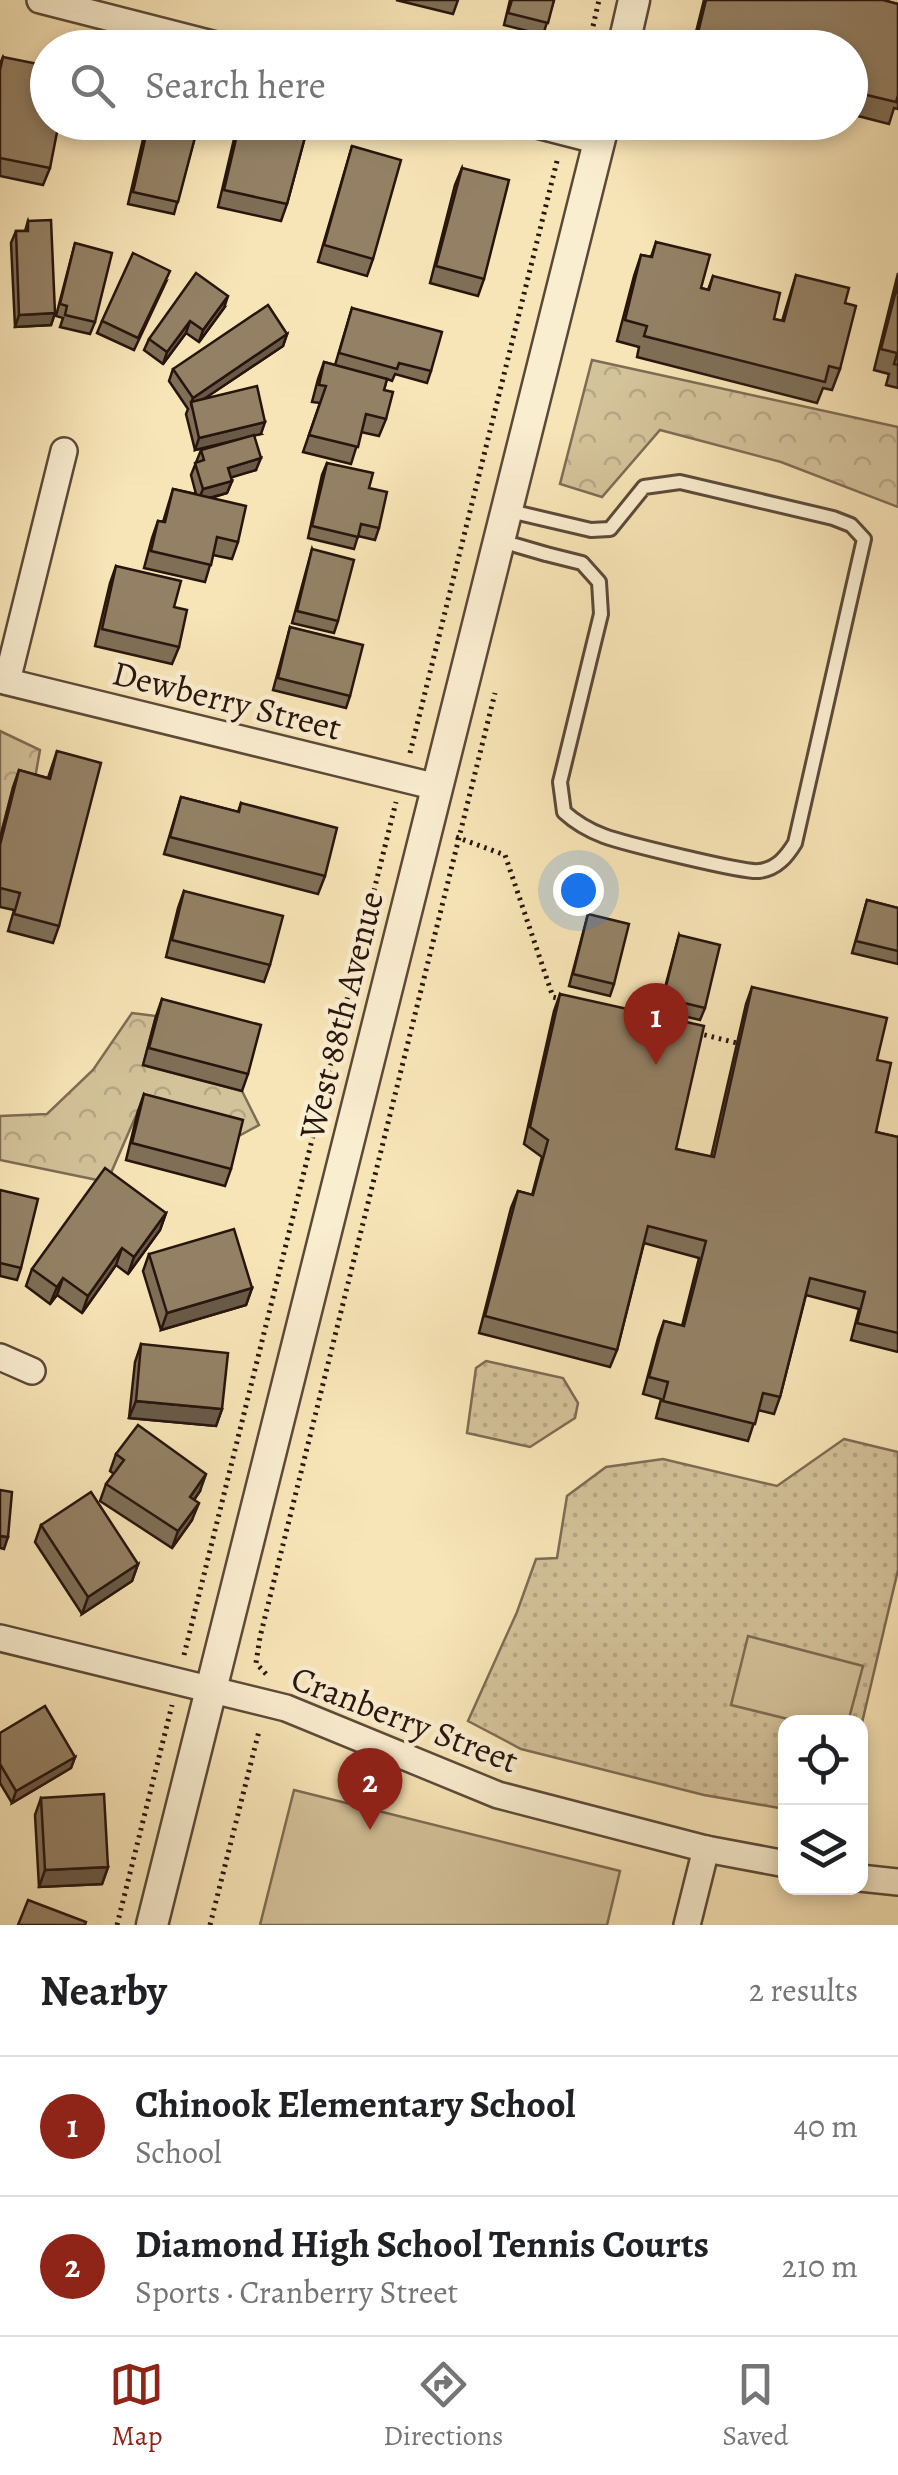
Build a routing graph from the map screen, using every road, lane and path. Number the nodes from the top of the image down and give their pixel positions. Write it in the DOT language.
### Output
graph roads {
  1 [pos="40,0"];
  2 [pos="599,0"];
  3 [pos="634,0"];
  4 [pos="158,30"];
  5 [pos="592,30"];
  6 [pos="626,30"];
  7 [pos="563,140"];
  8 [pos="599,140"];
  9 [pos="64,451"];
  10 [pos="506,510"];
  11 [pos="507,543"];
  12 [pos="4,681"];
  13 [pos="497,686"];
  14 [pos="402,779"];
  15 [pos="437,787"];
  16 [pos="390,822"];
  17 [pos="426,830"];
  18 [pos="459,838"];
  19 [pos="571,1002"];
  20 [pos="682,1029"];
  21 [pos="737,1043"];
  22 [pos="0,1357"];
  23 [pos="32,1371"];
  24 [pos="0,1638"];
  25 [pos="272,1681"];
  26 [pos="178,1682"];
  27 [pos="211,1690"];
  28 [pos="259,1731"];
  29 [pos="706,1849"];
  30 [pos="778,1862"];
  31 [pos="868,1879"];
  32 [pos="898,1882"];
  33 [pos="116,1925"];
  34 [pos="152,1925"];
  35 [pos="210,1925"];
  36 [pos="687,1925"];
  1 -- 4 [label="street"];
  2 -- 5 [label="path"];
  3 -- 6 [label="street"];
  7 -- 14 [label="path"];
  8 -- 10 [label="street, West 88th Avenue"];
  9 -- 12 [label="street"];
  10 -- 11 [label="street, West 88th Avenue"];
  10 -- 11 [label="lane, bridge"];
  11 -- 15 [label="street, West 88th Avenue"];
  12 -- 14 [label="street, Dewberry Street"];
  13 -- 18 [label="path"];
  14 -- 15 [label="street, Dewberry Street"];
  14 -- 16 [label="path"];
  15 -- 17 [label="street, West 88th Avenue"];
  16 -- 17 [label="path"];
  16 -- 26 [label="path"];
  17 -- 18 [label="path"];
  17 -- 27 [label="street, West 88th Avenue"];
  18 -- 19 [label="path"];
  18 -- 25 [label="path"];
  20 -- 21 [label="path"];
  22 -- 23 [label="street"];
  24 -- 26 [label="street, Cranberry Street"];
  26 -- 27 [label="street, Cranberry Street"];
  26 -- 33 [label="path"];
  27 -- 29 [label="street, Cranberry Street"];
  27 -- 34 [label="street, West 88th Avenue"];
  28 -- 35 [label="path"];
  29 -- 30 [label="street, Cranberry Street"];
  29 -- 36 [label="street"];
  31 -- 32 [label="street"];
}
